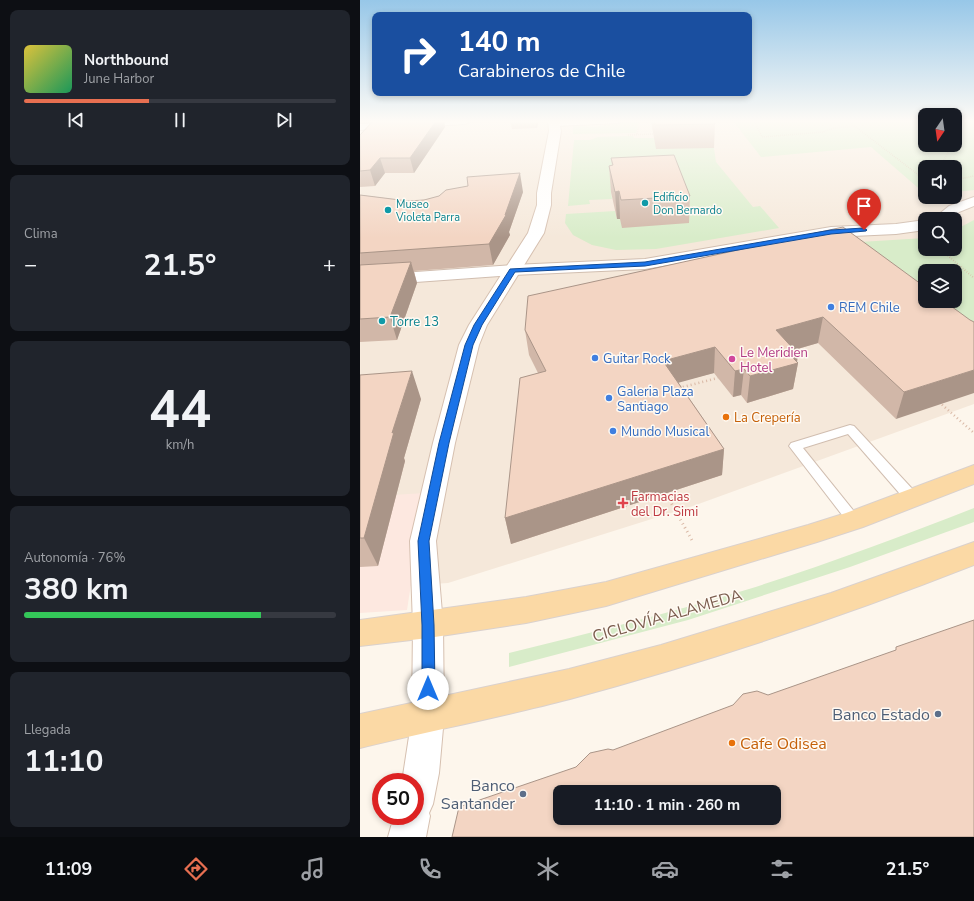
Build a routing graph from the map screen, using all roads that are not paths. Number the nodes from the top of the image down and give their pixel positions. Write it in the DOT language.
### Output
graph roads {
  1 [pos="549,160"];
  2 [pos="974,201"];
  3 [pos="950,212"];
  4 [pos="918,226"];
  5 [pos="831,232"];
  6 [pos="850,247"];
  7 [pos="513,270"];
  8 [pos="360,281"];
  9 [pos="974,474"];
  10 [pos="912,498"];
  11 [pos="854,520"];
  12 [pos="974,553"];
  13 [pos="428,625"];
  14 [pos="360,634"];
  15 [pos="428,717"];
  16 [pos="360,731"];
  17 [pos="422,773"];
  18 [pos="410,825"];
  19 [pos="407,837"];
  1 -- 7 [label="main road"];
  2 -- 3 [label="main road"];
  4 -- 5 [label="main road"];
  5 -- 6 [label="main road"];
  5 -- 7 [label="main road"];
  7 -- 8 [label="main road"];
  7 -- 13 [label="main road"];
  9 -- 10 [label="main road"];
  10 -- 11 [label="main road"];
  10 -- 11 [label="lane"];
  11 -- 13 [label="main road"];
  12 -- 15 [label="main road"];
  13 -- 14 [label="main road"];
  13 -- 15 [label="main road"];
  15 -- 16 [label="main road"];
  15 -- 17 [label="main road"];
  18 -- 19 [label="main road"];
}
